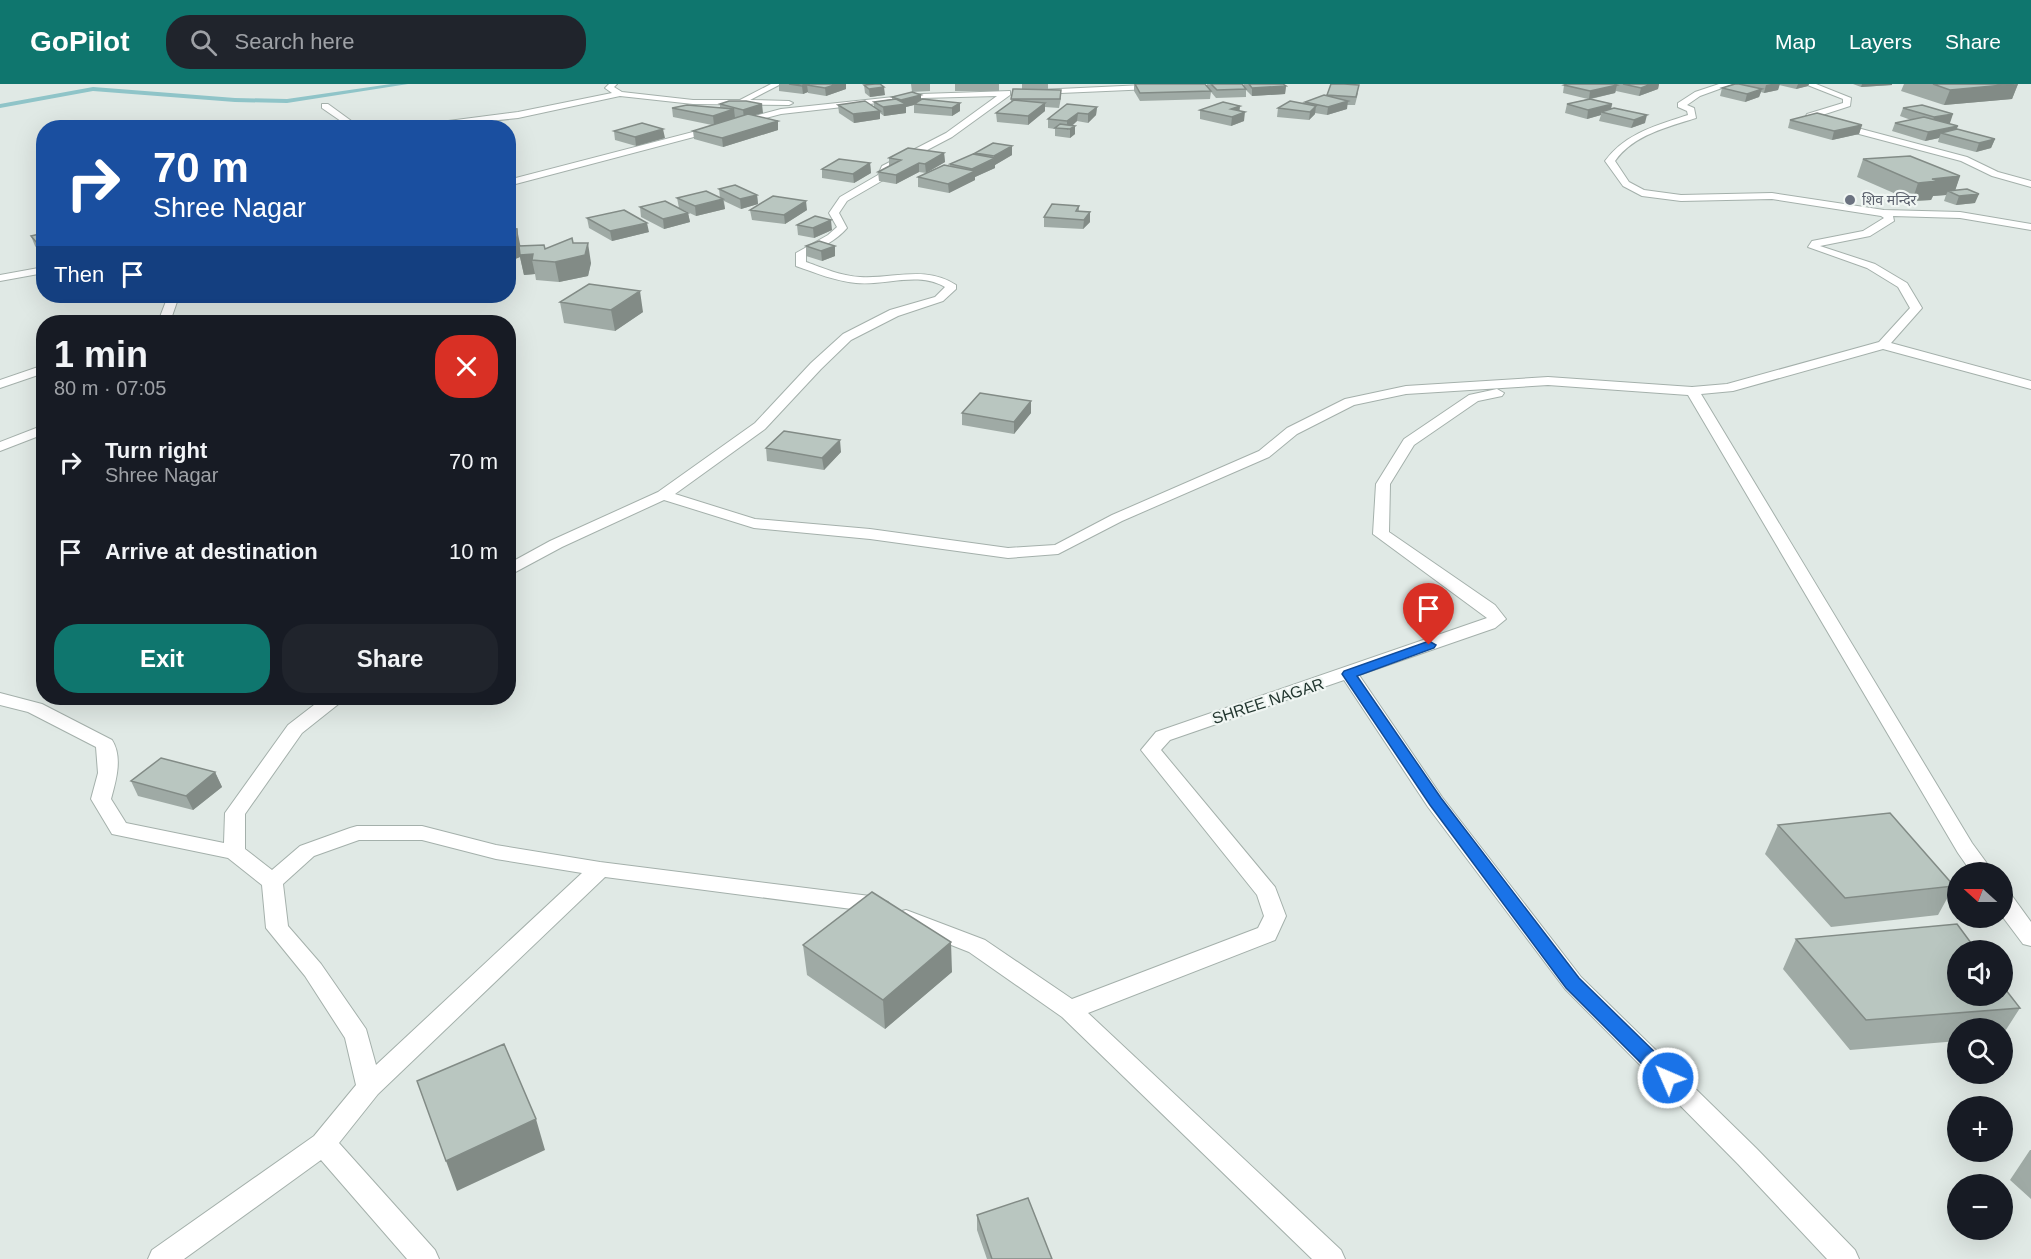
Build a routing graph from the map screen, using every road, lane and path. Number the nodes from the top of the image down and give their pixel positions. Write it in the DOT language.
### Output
graph roads {
  1 [pos="613,84"];
  2 [pos="777,84"];
  3 [pos="1219,84"];
  4 [pos="1729,84"];
  5 [pos="1809,84"];
  6 [pos="1028,92"];
  7 [pos="620,94"];
  8 [pos="740,102"];
  9 [pos="857,103"];
  10 [pos="325,106"];
  11 [pos="345,120"];
  12 [pos="472,120"];
  13 [pos="516,181"];
  14 [pos="2031,184"];
  15 [pos="1884,213"];
  16 [pos="2031,227"];
  17 [pos="36,271"];
  18 [pos="0,278"];
  19 [pos="1883,345"];
  20 [pos="36,372"];
  21 [pos="1548,381"];
  22 [pos="0,384"];
  23 [pos="2031,385"];
  24 [pos="1692,391"];
  25 [pos="36,432"];
  26 [pos="0,447"];
  27 [pos="663,495"];
  28 [pos="516,566"];
  29 [pos="1349,674"];
  30 [pos="0,699"];
  31 [pos="325,705"];
  32 [pos="234,852"];
  33 [pos="1975,862"];
  34 [pos="600,869"];
  35 [pos="272,882"];
  36 [pos="2013,914"];
  37 [pos="2031,938"];
  38 [pos="1070,1010"];
  39 [pos="369,1087"];
  40 [pos="323,1144"];
  41 [pos="162,1259"];
  42 [pos="425,1259"];
  43 [pos="1331,1259"];
  44 [pos="1845,1259"];
  1 -- 7 [label="street"];
  2 -- 8 [label="street"];
  3 -- 6 [label="street"];
  4 -- 15 [label="street"];
  5 -- 14 [label="street"];
  7 -- 8 [label="street"];
  7 -- 12 [label="street"];
  8 -- 9 [label="street"];
  9 -- 13 [label="street"];
  9 -- 27 [label="street"];
  10 -- 11 [label="street"];
  15 -- 16 [label="street"];
  15 -- 19 [label="street"];
  17 -- 18 [label="street"];
  19 -- 23 [label="street"];
  19 -- 24 [label="street"];
  20 -- 22 [label="street"];
  21 -- 24 [label="street"];
  21 -- 27 [label="street"];
  21 -- 29 [label="street, SHREE NAGAR"];
  24 -- 33 [label="street"];
  25 -- 26 [label="street"];
  27 -- 28 [label="street"];
  29 -- 38 [label="street, SHREE NAGAR"];
  29 -- 44 [label="street"];
  30 -- 32 [label="street"];
  31 -- 32 [label="street"];
  32 -- 35 [label="street"];
  34 -- 35 [label="street"];
  34 -- 38 [label="street"];
  34 -- 39 [label="street"];
  35 -- 39 [label="street"];
  36 -- 37 [label="street"];
  38 -- 43 [label="street"];
  39 -- 40 [label="street"];
  40 -- 41 [label="street"];
  40 -- 42 [label="street"];
}
